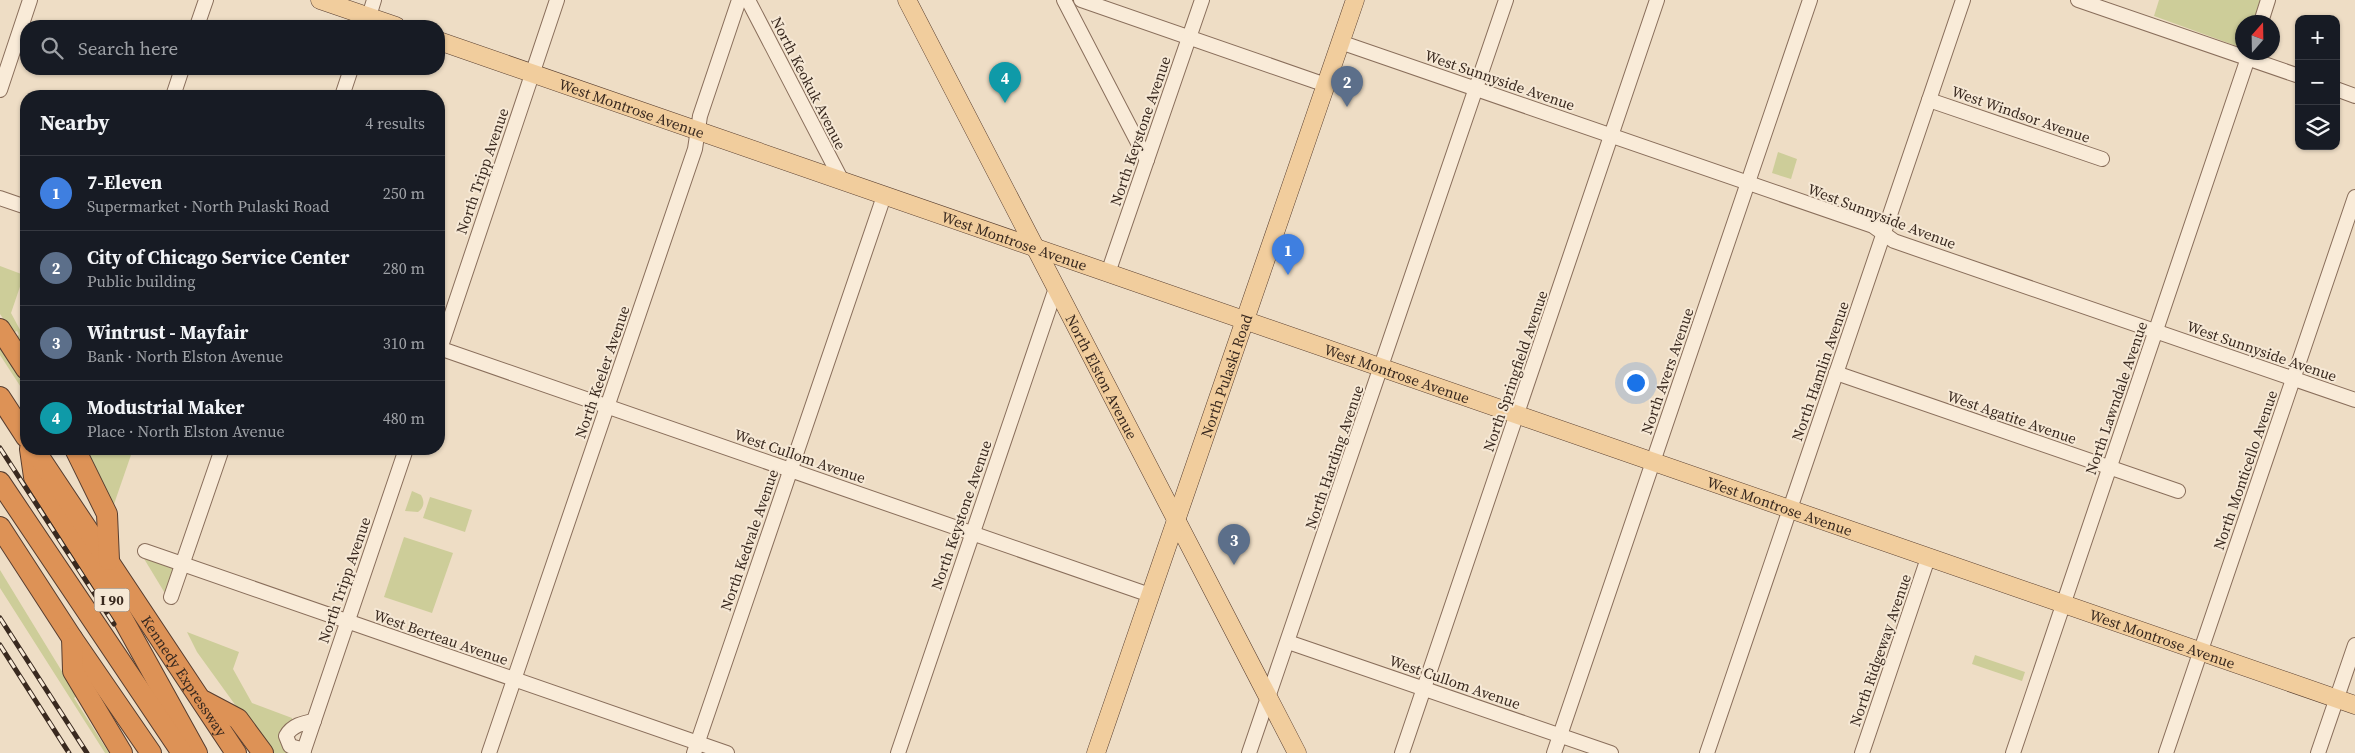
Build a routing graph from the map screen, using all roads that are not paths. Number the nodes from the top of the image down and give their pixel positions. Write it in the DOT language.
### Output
graph roads {
  1 [pos="30,0"];
  2 [pos="206,0"];
  3 [pos="320,0"];
  4 [pos="374,0"];
  5 [pos="557,0"];
  6 [pos="739,0"];
  7 [pos="748,0"];
  8 [pos="907,0"];
  9 [pos="1064,0"];
  10 [pos="1081,0"];
  11 [pos="1202,0"];
  12 [pos="1355,0"];
  13 [pos="1506,0"];
  14 [pos="1657,0"];
  15 [pos="1810,0"];
  16 [pos="1963,0"];
  17 [pos="2078,0"];
  18 [pos="2268,0"];
  19 [pos="2263,15"];
  20 [pos="23,20"];
  21 [pos="199,20"];
  22 [pos="363,20"];
  23 [pos="368,20"];
  24 [pos="20,30"];
  25 [pos="1190,37"];
  26 [pos="1340,42"];
  27 [pos="445,43"];
  28 [pos="2235,51"];
  29 [pos="2248,60"];
  30 [pos="2259,60"];
  31 [pos="532,74"];
  32 [pos="2295,74"];
  33 [pos="180,75"];
  34 [pos="349,75"];
  35 [pos="1326,85"];
  36 [pos="1476,89"];
  37 [pos="0,90"];
  38 [pos="175,90"];
  39 [pos="344,90"];
  40 [pos="2340,91"];
  41 [pos="2355,96"];
  42 [pos="1929,100"];
  43 [pos="698,131"];
  44 [pos="1612,136"];
  45 [pos="2102,159"];
  46 [pos="1148,160"];
  47 [pos="842,181"];
  48 [pos="1748,183"];
  49 [pos="884,196"];
  50 [pos="2355,197"];
  51 [pos="0,198"];
  52 [pos="20,205"];
  53 [pos="1884,234"];
  54 [pos="1036,248"];
  55 [pos="1108,273"];
  56 [pos="1056,288"];
  57 [pos="1245,321"];
  58 [pos="0,329"];
  59 [pos="2156,331"];
  60 [pos="445,332"];
  61 [pos="445,352"];
  62 [pos="20,360"];
  63 [pos="1381,368"];
  64 [pos="1836,373"];
  65 [pos="2293,378"];
  66 [pos="0,397"];
  67 [pos="2355,400"];
  68 [pos="608,407"];
  69 [pos="1517,415"];
  70 [pos="20,428"];
  71 [pos="31,455"];
  72 [pos="38,455"];
  73 [pos="78,455"];
  74 [pos="220,455"];
  75 [pos="404,455"];
  76 [pos="1654,462"];
  77 [pos="2110,468"];
  78 [pos="790,470"];
  79 [pos="0,482"];
  80 [pos="2178,491"];
  81 [pos="1790,509"];
  82 [pos="1176,521"];
  83 [pos="0,527"];
  84 [pos="972,533"];
  85 [pos="145,551"];
  86 [pos="1928,558"];
  87 [pos="110,560"];
  88 [pos="183,564"];
  89 [pos="1150,594"];
  90 [pos="171,597"];
  91 [pos="2064,604"];
  92 [pos="347,622"];
  93 [pos="72,638"];
  94 [pos="1288,642"];
  95 [pos="2355,644"];
  96 [pos="2201,652"];
  97 [pos="514,680"];
  98 [pos="1424,689"];
  99 [pos="2337,698"];
  100 [pos="201,699"];
  101 [pos="1268,699"];
  102 [pos="2355,705"];
  103 [pos="314,721"];
  104 [pos="1560,736"];
  105 [pos="695,748"];
  106 [pos="304,752"];
  107 [pos="122,753"];
  108 [pos="150,753"];
  109 [pos="182,753"];
  110 [pos="197,753"];
  111 [pos="236,753"];
  112 [pos="263,753"];
  113 [pos="489,753"];
  114 [pos="727,753"];
  115 [pos="898,753"];
  116 [pos="1096,753"];
  117 [pos="1250,753"];
  118 [pos="1296,753"];
  119 [pos="1402,753"];
  120 [pos="1554,753"];
  121 [pos="1611,753"];
  122 [pos="1707,753"];
  123 [pos="1862,753"];
  124 [pos="2013,753"];
  125 [pos="2166,753"];
  126 [pos="2318,753"];
  1 -- 20 [label="street"];
  2 -- 21 [label="street"];
  3 -- 22 [label="main road"];
  4 -- 23 [label="street"];
  5 -- 31 [label="street, North Tripp Avenue"];
  6 -- 43 [label="street, North Keeler Avenue"];
  7 -- 47 [label="street, North Keokuk Avenue"];
  8 -- 54 [label="main road, North Elston Avenue"];
  9 -- 46 [label="street"];
  10 -- 25 [label="street"];
  11 -- 25 [label="street, North Keystone Avenue"];
  12 -- 26 [label="main road, North Pulaski Road"];
  13 -- 36 [label="street, North Harding Avenue"];
  14 -- 44 [label="street, North Springfield Avenue"];
  15 -- 48 [label="street, North Avers Avenue"];
  16 -- 42 [label="street, North Hamlin Avenue"];
  17 -- 28 [label="street"];
  18 -- 19 [label="street"];
  24 -- 37 [label="street"];
  25 -- 35 [label="street"];
  25 -- 46 [label="street, North Keystone Avenue"];
  26 -- 35 [label="main road, North Pulaski Road"];
  26 -- 36 [label="street, West Sunnyside Avenue"];
  27 -- 31 [label="main road, West Montrose Avenue"];
  29 -- 59 [label="street, North Lawndale Avenue"];
  30 -- 32 [label="street"];
  31 -- 43 [label="main road, West Montrose Avenue"];
  31 -- 60 [label="street, North Tripp Avenue"];
  33 -- 38 [label="street"];
  34 -- 39 [label="street"];
  35 -- 57 [label="main road, North Pulaski Road"];
  36 -- 44 [label="street, West Sunnyside Avenue"];
  36 -- 63 [label="street, North Harding Avenue"];
  40 -- 41 [label="street"];
  42 -- 45 [label="street, West Windsor Avenue"];
  42 -- 53 [label="street, North Hamlin Avenue"];
  43 -- 47 [label="main road, West Montrose Avenue"];
  43 -- 68 [label="street, North Keeler Avenue"];
  44 -- 48 [label="street, West Sunnyside Avenue"];
  44 -- 69 [label="street, North Springfield Avenue"];
  46 -- 55 [label="street, North Keystone Avenue"];
  47 -- 49 [label="main road, West Montrose Avenue"];
  48 -- 53 [label="street, West Sunnyside Avenue"];
  48 -- 76 [label="street, North Avers Avenue"];
  49 -- 54 [label="main road, West Montrose Avenue"];
  49 -- 78 [label="street, North Kedvale Avenue"];
  50 -- 65 [label="street, North Monticello Avenue"];
  51 -- 52 [label="street"];
  53 -- 59 [label="street, West Sunnyside Avenue"];
  53 -- 64 [label="street, North Hamlin Avenue"];
  54 -- 55 [label="main road, West Montrose Avenue"];
  54 -- 56 [label="main road, North Elston Avenue"];
  55 -- 57 [label="main road, West Montrose Avenue"];
  56 -- 82 [label="main road, North Elston Avenue"];
  56 -- 84 [label="street, North Keystone Avenue"];
  57 -- 63 [label="main road, West Montrose Avenue"];
  57 -- 82 [label="main road, North Pulaski Road"];
  58 -- 62 [label="highway"];
  59 -- 65 [label="street, West Sunnyside Avenue"];
  59 -- 77 [label="street, North Lawndale Avenue"];
  61 -- 68 [label="street, West Cullom Avenue"];
  63 -- 69 [label="main road, West Montrose Avenue"];
  63 -- 94 [label="street, North Harding Avenue"];
  64 -- 77 [label="street, West Agatite Avenue"];
  64 -- 81 [label="street, North Hamlin Avenue"];
  65 -- 67 [label="street, West Sunnyside Avenue"];
  65 -- 96 [label="street, North Monticello Avenue"];
  66 -- 70 [label="highway"];
  68 -- 78 [label="street, West Cullom Avenue"];
  68 -- 97 [label="street, North Keeler Avenue"];
  69 -- 76 [label="main road, West Montrose Avenue"];
  69 -- 98 [label="street, North Springfield Avenue"];
  71 -- 110 [label="highway, I 90"];
  72 -- 87 [label="highway, Kennedy Expressway / I 90"];
  73 -- 87 [label="highway"];
  74 -- 88 [label="street"];
  75 -- 92 [label="street, North Tripp Avenue"];
  76 -- 81 [label="main road, West Montrose Avenue"];
  76 -- 104 [label="street, North Avers Avenue"];
  77 -- 80 [label="street, West Agatite Avenue"];
  77 -- 91 [label="street, North Lawndale Avenue"];
  78 -- 84 [label="street, West Cullom Avenue"];
  78 -- 105 [label="street, North Kedvale Avenue"];
  79 -- 109 [label="highway, I 90"];
  81 -- 86 [label="main road, West Montrose Avenue"];
  81 -- 122 [label="street, North Hamlin Avenue"];
  82 -- 89 [label="main road, North Pulaski Road"];
  82 -- 101 [label="main road, North Elston Avenue"];
  83 -- 93 [label="highway"];
  84 -- 89 [label="street, West Cullom Avenue"];
  84 -- 115 [label="street, North Keystone Avenue"];
  85 -- 88 [label="street, West Berteau Avenue"];
  86 -- 91 [label="main road, West Montrose Avenue"];
  86 -- 123 [label="street, North Ridgeway Avenue"];
  87 -- 100 [label="highway, Kennedy Expressway / I 90"];
  88 -- 90 [label="street"];
  88 -- 92 [label="street, West Berteau Avenue"];
  89 -- 116 [label="main road, North Pulaski Road"];
  91 -- 96 [label="main road, West Montrose Avenue"];
  91 -- 124 [label="street, North Lawndale Avenue"];
  92 -- 97 [label="street, West Berteau Avenue"];
  92 -- 103 [label="street, North Tripp Avenue"];
  93 -- 107 [label="highway"];
  93 -- 108 [label="highway"];
  94 -- 98 [label="street, West Cullom Avenue"];
  94 -- 101 [label="street, North Harding Avenue"];
  95 -- 99 [label="street"];
  96 -- 99 [label="main road, West Montrose Avenue"];
  96 -- 125 [label="street, North Monticello Avenue"];
  97 -- 105 [label="street, West Berteau Avenue"];
  97 -- 113 [label="street, North Keeler Avenue"];
  98 -- 104 [label="street, West Cullom Avenue"];
  98 -- 119 [label="street, North Springfield Avenue"];
  99 -- 102 [label="main road, West Montrose Avenue"];
  99 -- 126 [label="street"];
  100 -- 111 [label="highway, Kennedy Expressway / I 90"];
  100 -- 112 [label="highway"];
  101 -- 117 [label="street, North Harding Avenue"];
  101 -- 118 [label="main road, North Elston Avenue"];
  103 -- 106 [label="street, North Tripp Avenue"];
  103 -- 106 [label="street, North Tripp Avenue"];
  104 -- 120 [label="street, North Avers Avenue"];
  104 -- 121 [label="street, West Cullom Avenue"];
  105 -- 114 [label="street, West Berteau Avenue"];
}
